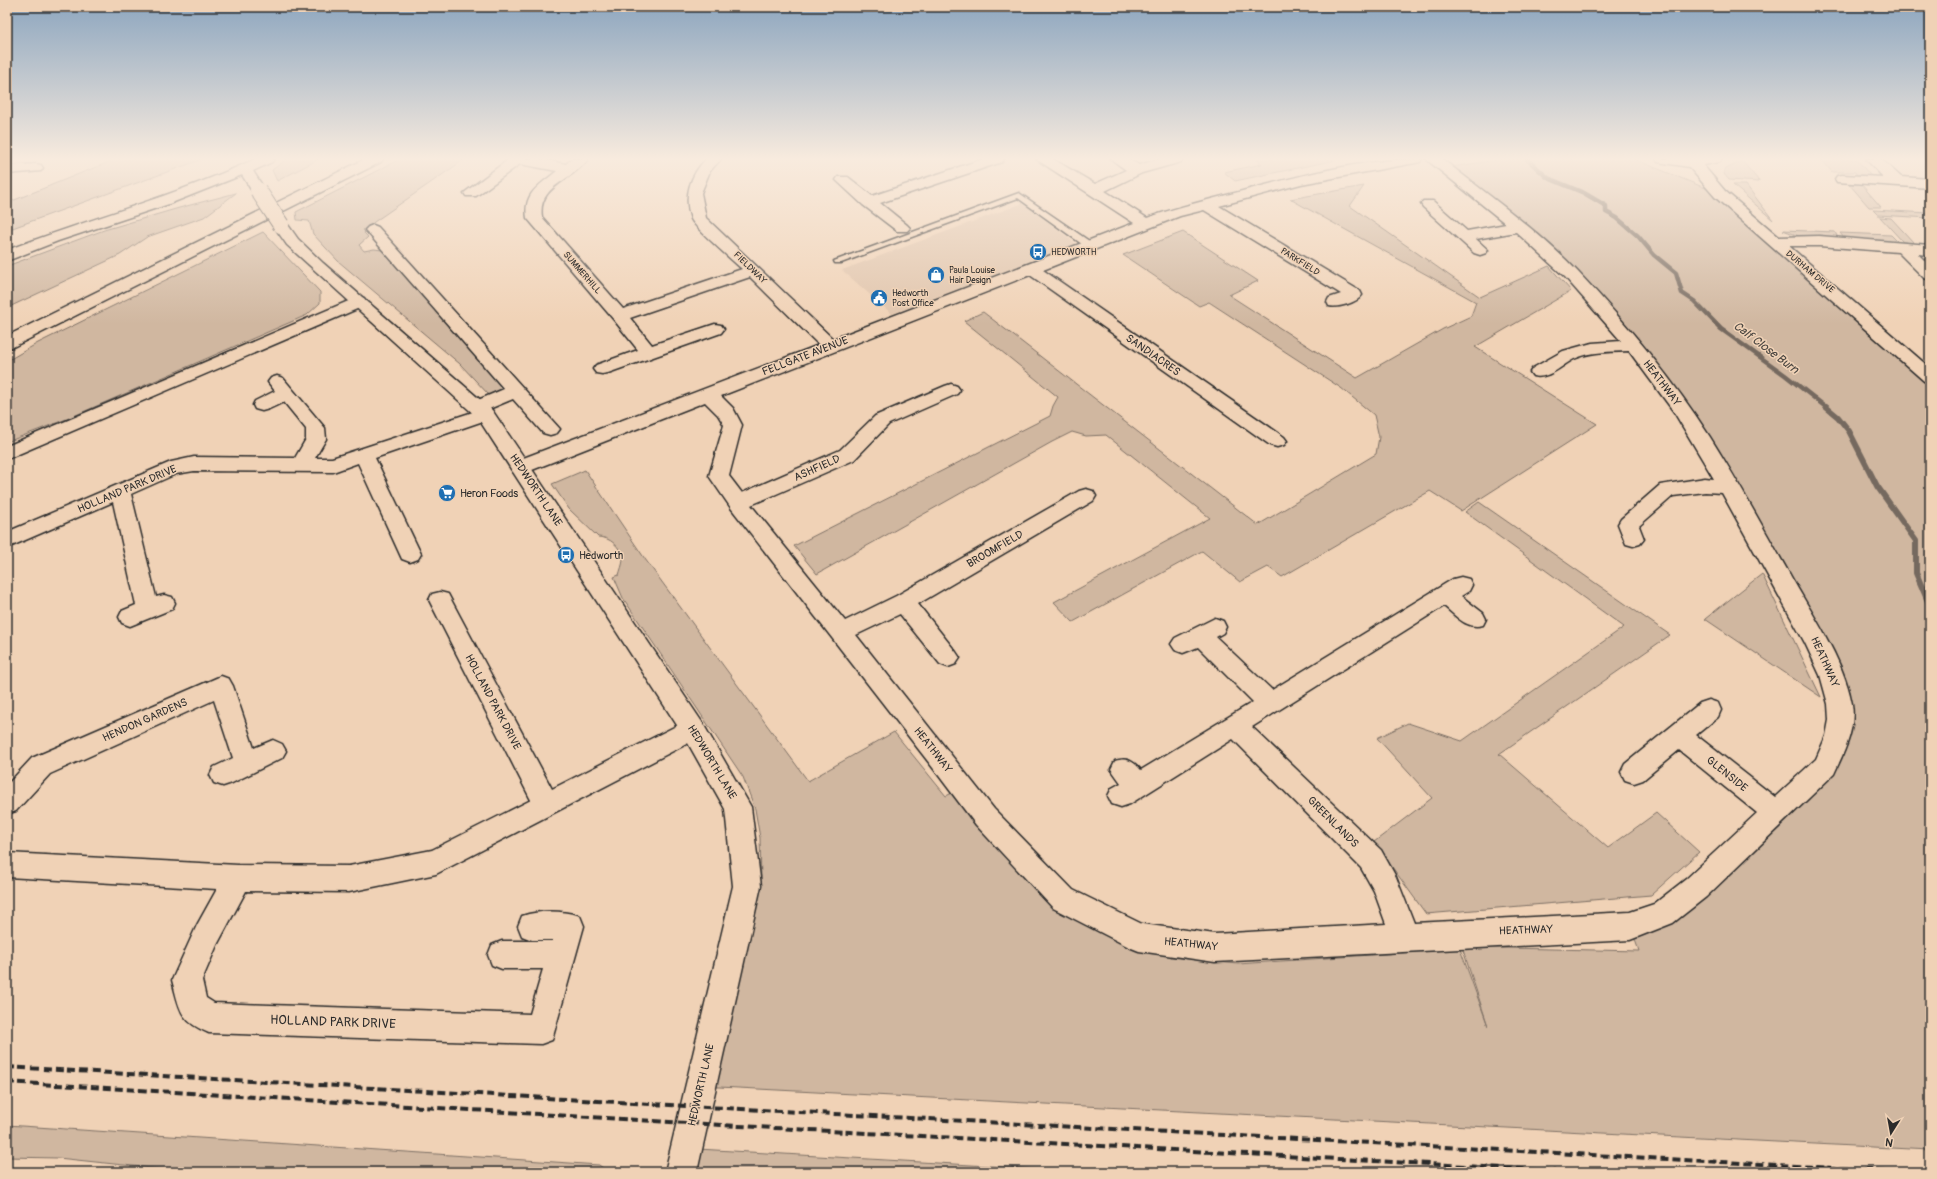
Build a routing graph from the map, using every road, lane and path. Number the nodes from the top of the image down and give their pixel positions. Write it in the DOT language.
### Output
graph roads {
  1 [pos="125,214"];
  2 [pos="236,214"];
  3 [pos="267,214"];
  4 [pos="274,214"];
  5 [pos="534,214"];
  6 [pos="698,214"];
  7 [pos="884,214"];
  8 [pos="967,214"];
  9 [pos="1046,214"];
  10 [pos="1130,214"];
  11 [pos="1175,214"];
  12 [pos="1222,214"];
  13 [pos="1434,214"];
  14 [pos="1503,214"];
  15 [pos="1743,214"];
  16 [pos="1145,224"];
  17 [pos="1519,227"];
  18 [pos="902,228"];
  19 [pos="1464,236"];
  20 [pos="1775,242"];
  21 [pos="1089,245"];
  22 [pos="364,246"];
  23 [pos="1903,248"];
  24 [pos="1480,250"];
  25 [pos="1930,250"];
  26 [pos="7,256"];
  27 [pos="180,258"];
  28 [pos="838,261"];
  29 [pos="1030,268"];
  30 [pos="753,270"];
  31 [pos="1928,271"];
  32 [pos="358,302"];
  33 [pos="1335,302"];
  34 [pos="620,316"];
  35 [pos="10,327"];
  36 [pos="715,329"];
  37 [pos="7,343"];
  38 [pos="1634,345"];
  39 [pos="831,347"];
  40 [pos="7,352"];
  41 [pos="649,353"];
  42 [pos="602,369"];
  43 [pos="1539,372"];
  44 [pos="1930,377"];
  45 [pos="951,389"];
  46 [pos="516,391"];
  47 [pos="708,393"];
  48 [pos="262,405"];
  49 [pos="481,410"];
  50 [pos="550,429"];
  51 [pos="1277,441"];
  52 [pos="7,453"];
  53 [pos="364,455"];
  54 [pos="301,465"];
  55 [pos="520,467"];
  56 [pos="1727,486"];
  57 [pos="120,491"];
  58 [pos="1087,497"];
  59 [pos="738,503"];
  60 [pos="1634,539"];
  61 [pos="7,540"];
  62 [pos="410,554"];
  63 [pos="440,600"];
  64 [pos="904,602"];
  65 [pos="147,609"];
  66 [pos="1475,619"];
  67 [pos="840,633"];
  68 [pos="1199,635"];
  69 [pos="948,658"];
  70 [pos="1270,704"];
  71 [pos="1709,710"];
  72 [pos="1235,726"];
  73 [pos="693,728"];
  74 [pos="1678,735"];
  75 [pos="273,751"];
  76 [pos="247,763"];
  77 [pos="1634,772"];
  78 [pos="222,775"];
  79 [pos="1128,783"];
  80 [pos="7,803"];
  81 [pos="547,804"];
  82 [pos="1776,814"];
  83 [pos="7,865"];
  84 [pos="238,878"];
  85 [pos="532,926"];
  86 [pos="1405,936"];
  87 [pos="502,955"];
  88 [pos="562,955"];
  89 [pos="681,1172"];
  1 -- 26 [label="main road"];
  2 -- 35 [label="main road"];
  3 -- 27 [label="main road"];
  4 -- 32 [label="main road, HEDWORTH LANE, bridge"];
  5 -- 34 [label="main road, SUMMERHILL"];
  6 -- 30 [label="main road, FIELDWAY"];
  7 -- 18 [label="main road"];
  8 -- 28 [label="lane"];
  9 -- 21 [label="lane"];
  10 -- 16 [label="main road"];
  11 -- 16 [label="main road, FELLGATE AVENUE"];
  12 -- 33 [label="main road, PARKFIELD"];
  13 -- 19 [label="main road"];
  14 -- 17 [label="main road, HEATHWAY"];
  15 -- 20 [label="main road, DURHAM DRIVE"];
  16 -- 21 [label="main road, FELLGATE AVENUE"];
  17 -- 19 [label="main road"];
  17 -- 38 [label="main road, HEATHWAY"];
  19 -- 24 [label="main road"];
  20 -- 23 [label="main road"];
  20 -- 44 [label="main road, DURHAM DRIVE"];
  21 -- 29 [label="main road, FELLGATE AVENUE"];
  22 -- 46 [label="main road"];
  23 -- 25 [label="main road"];
  23 -- 31 [label="main road"];
  27 -- 37 [label="main road"];
  27 -- 40 [label="main road"];
  29 -- 39 [label="main road, FELLGATE AVENUE"];
  29 -- 51 [label="main road, SANDIACRES"];
  30 -- 34 [label="main road"];
  30 -- 39 [label="main road, FIELDWAY"];
  32 -- 49 [label="main road, HEDWORTH LANE"];
  32 -- 52 [label="main road"];
  34 -- 41 [label="main road, SUMMERHILL"];
  36 -- 41 [label="main road"];
  38 -- 43 [label="main road"];
  38 -- 56 [label="main road, HEATHWAY"];
  39 -- 47 [label="main road, FELLGATE AVENUE"];
  41 -- 42 [label="main road"];
  45 -- 59 [label="main road, ASHFIELD"];
  46 -- 49 [label="main road"];
  46 -- 50 [label="main road"];
  47 -- 55 [label="main road, FELLGATE AVENUE"];
  47 -- 59 [label="main road, HEATHWAY"];
  48 -- 54 [label="main road"];
  49 -- 53 [label="main road, HOLLAND PARK DRIVE"];
  49 -- 55 [label="main road, HEDWORTH LANE"];
  53 -- 54 [label="main road, HOLLAND PARK DRIVE"];
  53 -- 62 [label="main road"];
  54 -- 57 [label="main road, HOLLAND PARK DRIVE"];
  55 -- 73 [label="main road, HEDWORTH LANE"];
  56 -- 60 [label="main road"];
  56 -- 82 [label="main road, HEATHWAY"];
  57 -- 61 [label="main road, HOLLAND PARK DRIVE"];
  57 -- 65 [label="main road"];
  58 -- 64 [label="main road, BROOMFIELD"];
  59 -- 67 [label="main road, HEATHWAY"];
  63 -- 81 [label="main road, HOLLAND PARK DRIVE"];
  64 -- 67 [label="main road, BROOMFIELD"];
  64 -- 69 [label="main road"];
  66 -- 70 [label="main road"];
  67 -- 86 [label="main road, HEATHWAY"];
  68 -- 70 [label="main road"];
  70 -- 72 [label="main road"];
  71 -- 74 [label="main road"];
  72 -- 79 [label="main road"];
  72 -- 86 [label="main road, GREENLANDS"];
  73 -- 81 [label="main road"];
  73 -- 89 [label="main road, HEDWORTH LANE"];
  74 -- 77 [label="main road"];
  74 -- 82 [label="main road, GLENSIDE"];
  75 -- 76 [label="main road"];
  76 -- 78 [label="main road"];
  76 -- 80 [label="main road, HENDON GARDENS"];
  81 -- 84 [label="main road"];
  82 -- 86 [label="main road, HEATHWAY"];
  83 -- 84 [label="main road"];
  84 -- 88 [label="main road, HOLLAND PARK DRIVE"];
  85 -- 88 [label="main road, HOLLAND PARK DRIVE"];
  87 -- 88 [label="main road"];
}
